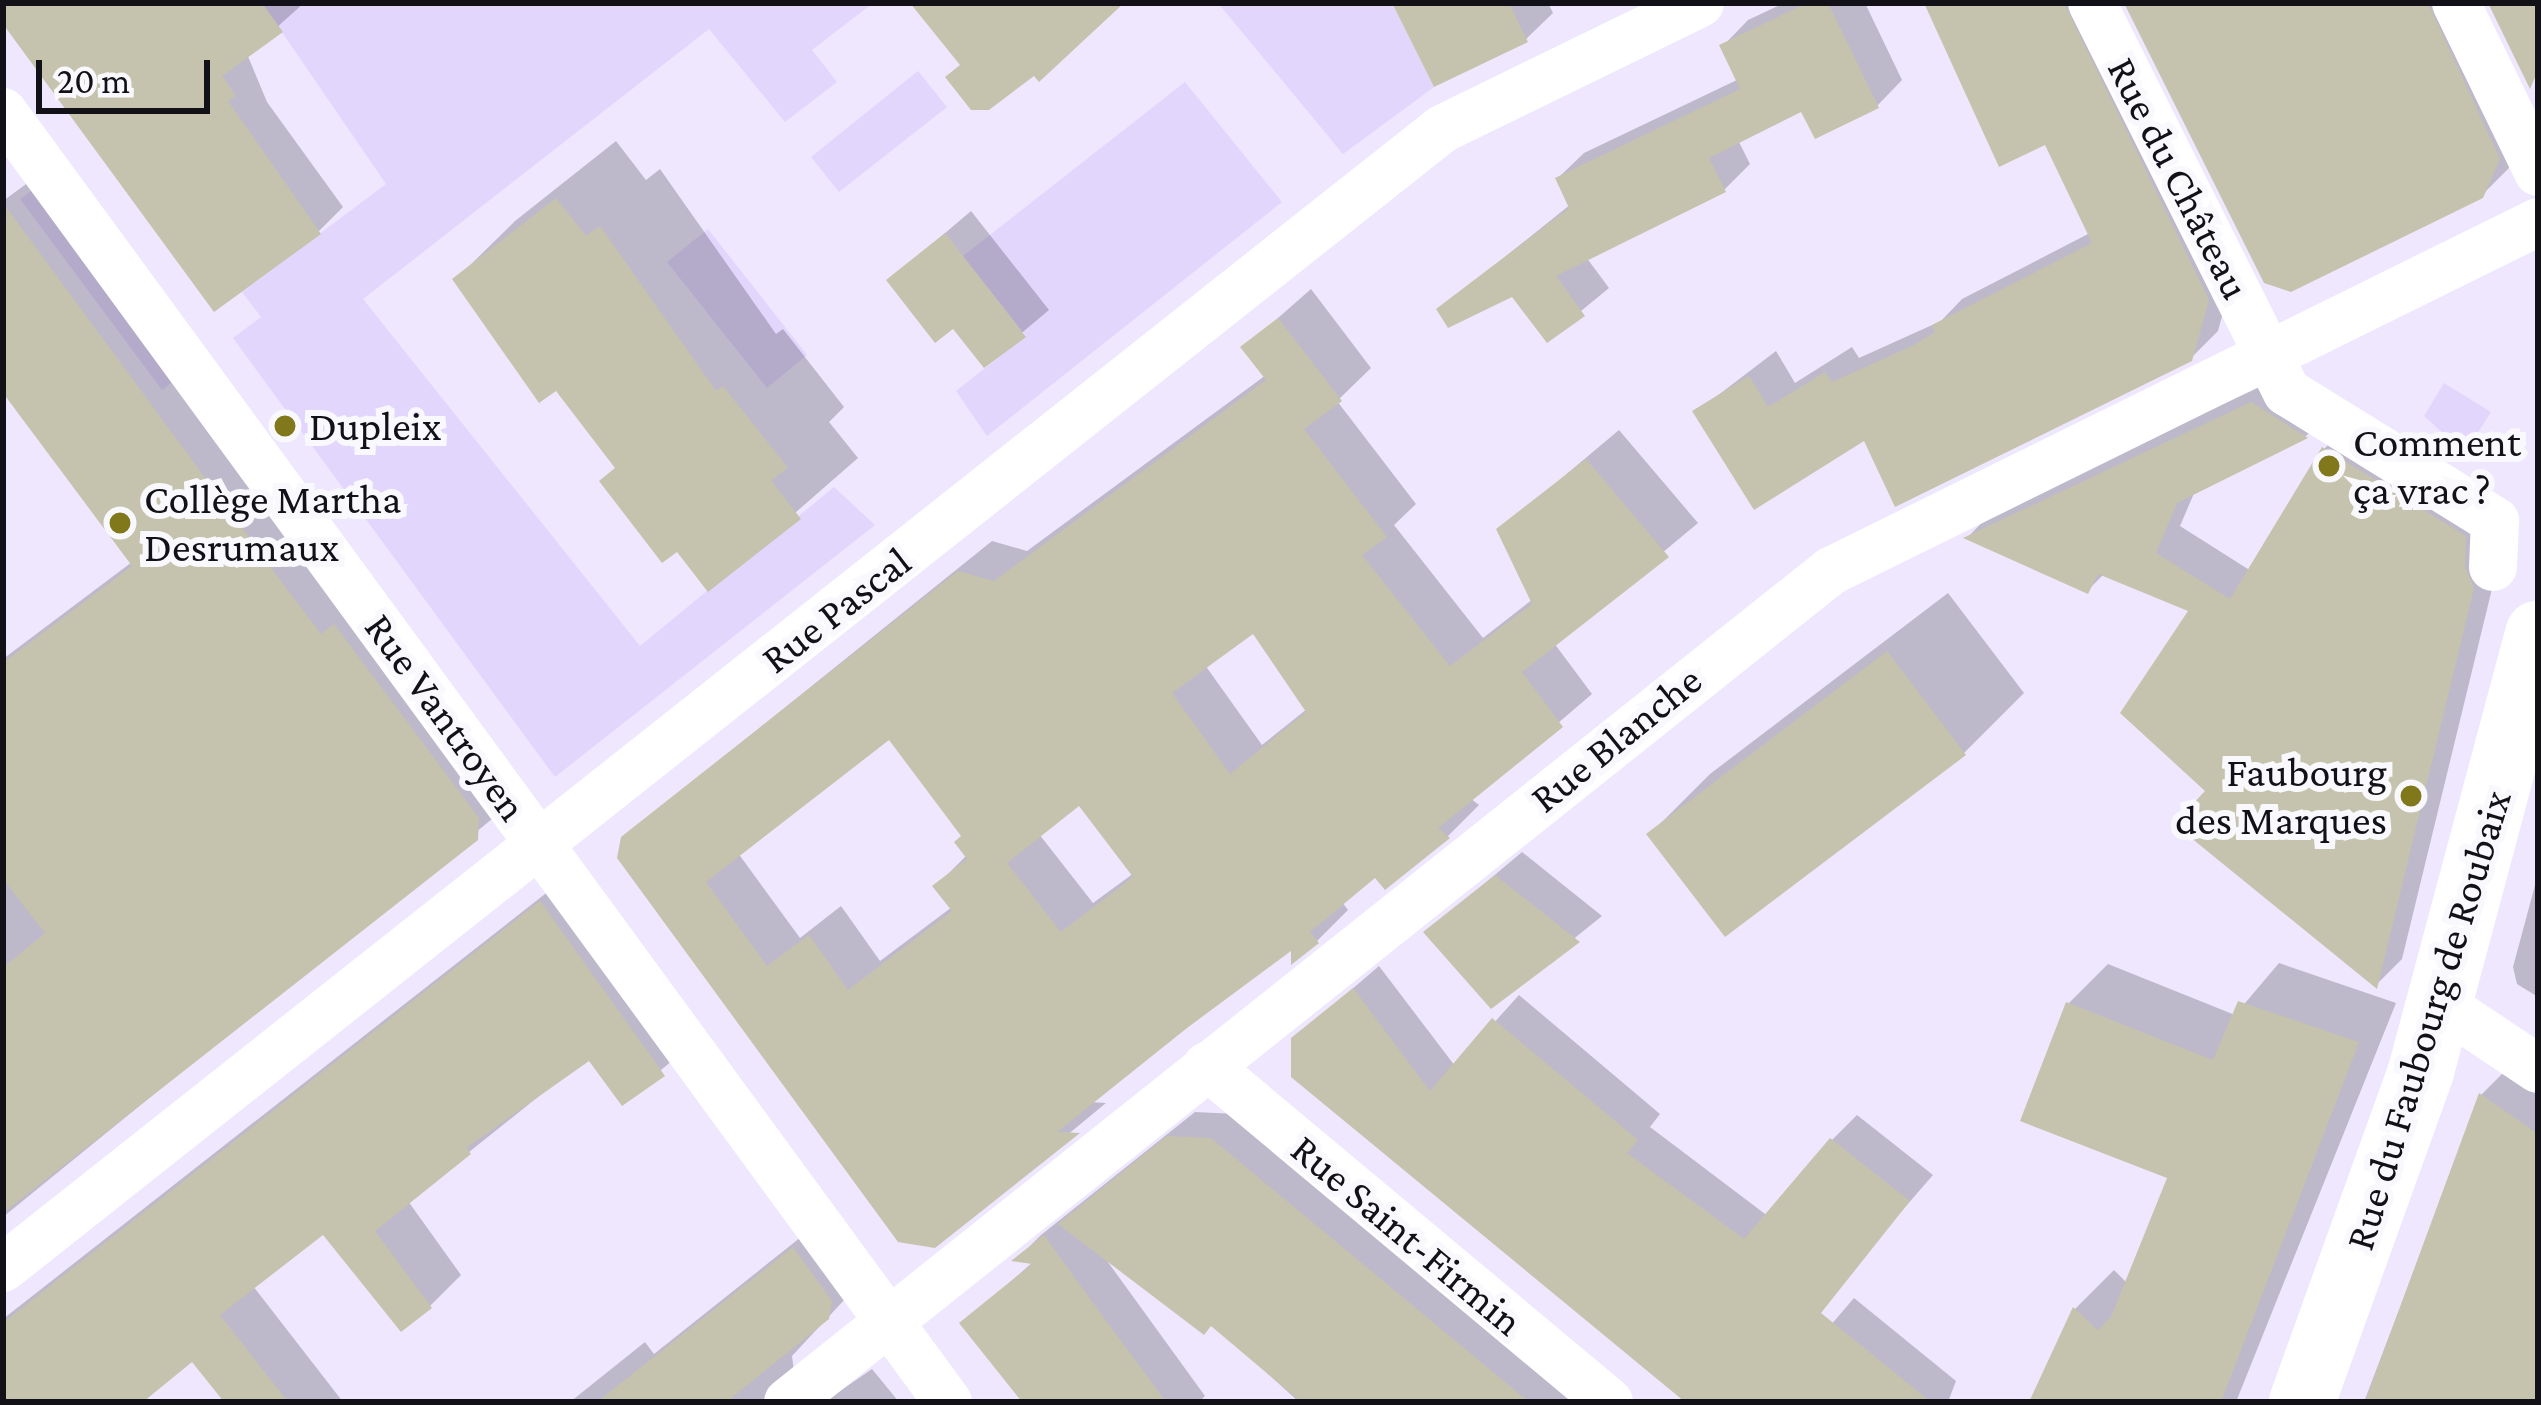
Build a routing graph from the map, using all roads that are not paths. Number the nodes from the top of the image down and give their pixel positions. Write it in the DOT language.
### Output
graph roads {
  1 [pos="1700,3"];
  2 [pos="2092,3"];
  3 [pos="2456,3"];
  4 [pos="6,124"];
  5 [pos="2538,172"];
  6 [pos="2538,222"];
  7 [pos="2267,352"];
  8 [pos="2493,567"];
  9 [pos="2538,633"];
  10 [pos="539,843"];
  11 [pos="2441,1004"];
  12 [pos="1207,1066"];
  13 [pos="2538,1070"];
  14 [pos="3,1268"];
  15 [pos="892,1319"];
  16 [pos="788,1402"];
  17 [pos="948,1402"];
  18 [pos="1609,1402"];
  19 [pos="2302,1402"];
  1 -- 10 [label="street, Rue Pascal"];
  2 -- 7 [label="street, Rue du Château"];
  3 -- 5 [label="street"];
  4 -- 10 [label="street, Rue Vantroyen"];
  6 -- 7 [label="street, Rue Blanche"];
  7 -- 8 [label="street, Rue du Château"];
  7 -- 12 [label="street, Rue Blanche"];
  9 -- 11 [label="main road, Rue du Faubourg de Roubaix"];
  10 -- 14 [label="street, Rue Pascal"];
  10 -- 15 [label="street, Rue Vantroyen"];
  11 -- 13 [label="street"];
  11 -- 19 [label="main road, Rue du Faubourg de Roubaix"];
  12 -- 15 [label="street, Rue Blanche"];
  12 -- 18 [label="street, Rue Saint-Firmin"];
  15 -- 16 [label="street, Rue Blanche"];
  15 -- 17 [label="street, Rue Vantroyen"];
}
